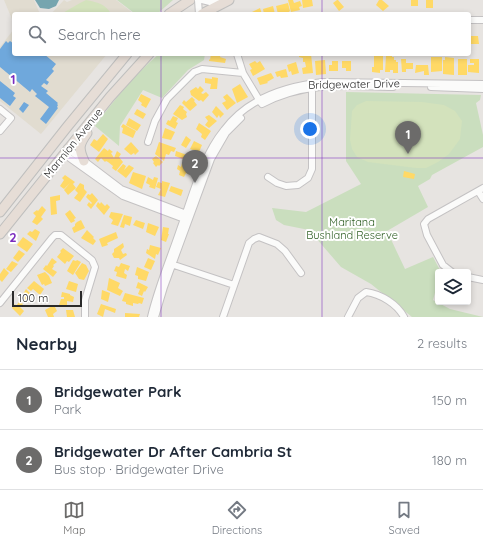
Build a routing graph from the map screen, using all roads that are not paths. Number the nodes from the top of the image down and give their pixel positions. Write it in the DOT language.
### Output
graph roads {
  1 [pos="179,0"];
  2 [pos="190,0"];
  3 [pos="198,0"];
  4 [pos="202,0"];
  5 [pos="218,0"];
  6 [pos="229,0"];
  7 [pos="164,12"];
  8 [pos="172,12"];
  9 [pos="198,12"];
  10 [pos="206,12"];
  11 [pos="471,20"];
  12 [pos="483,20"];
  13 [pos="125,56"];
  14 [pos="147,56"];
  15 [pos="238,56"];
  16 [pos="243,73"];
  17 [pos="483,84"];
  18 [pos="312,85"];
  19 [pos="483,89"];
  20 [pos="260,102"];
  21 [pos="103,105"];
  22 [pos="0,109"];
  23 [pos="67,127"];
  24 [pos="0,132"];
  25 [pos="148,142"];
  26 [pos="66,149"];
  27 [pos="84,161"];
  28 [pos="268,177"];
  29 [pos="481,189"];
  30 [pos="18,190"];
  31 [pos="483,199"];
  32 [pos="0,212"];
  33 [pos="187,217"];
  34 [pos="0,234"];
  35 [pos="171,264"];
  36 [pos="449,269"];
  37 [pos="302,273"];
  38 [pos="471,277"];
  39 [pos="483,280"];
  40 [pos="234,285"];
  41 [pos="0,303"];
  42 [pos="85,317"];
  43 [pos="151,317"];
  44 [pos="155,317"];
  45 [pos="223,317"];
  46 [pos="348,317"];
  47 [pos="404,317"];
  1 -- 7 [label="highway"];
  2 -- 8 [label="highway"];
  3 -- 9 [label="street"];
  4 -- 5 [label="street"];
  6 -- 10 [label="highway"];
  11 -- 12 [label="street"];
  13 -- 23 [label="highway, Marmion Avenue"];
  14 -- 21 [label="highway, Marmion Avenue"];
  15 -- 16 [label="street"];
  16 -- 20 [label="street"];
  16 -- 25 [label="street"];
  17 -- 18 [label="street, Bridgewater Drive"];
  18 -- 19 [label="street, Bridgewater Drive"];
  18 -- 20 [label="street, Bridgewater Drive"];
  18 -- 28 [label="street"];
  20 -- 33 [label="street, Bridgewater Drive"];
  21 -- 26 [label="highway, Marmion Avenue"];
  21 -- 27 [label="highway"];
  22 -- 24 [label="street"];
  23 -- 26 [label="highway"];
  23 -- 30 [label="highway, Marmion Avenue"];
  26 -- 27 [label="street"];
  26 -- 30 [label="highway"];
  26 -- 33 [label="street"];
  26 -- 34 [label="highway, Marmion Avenue"];
  27 -- 33 [label="street"];
  29 -- 31 [label="street"];
  29 -- 36 [label="street"];
  30 -- 32 [label="highway, Marmion Avenue"];
  33 -- 35 [label="street, Bridgewater Drive"];
  35 -- 40 [label="street"];
  35 -- 43 [label="street, Bridgewater Drive"];
  35 -- 44 [label="street, Bridgewater Drive"];
  37 -- 40 [label="street"];
  38 -- 39 [label="street"];
  40 -- 45 [label="street"];
  41 -- 42 [label="street"];
  46 -- 47 [label="street"];
}
